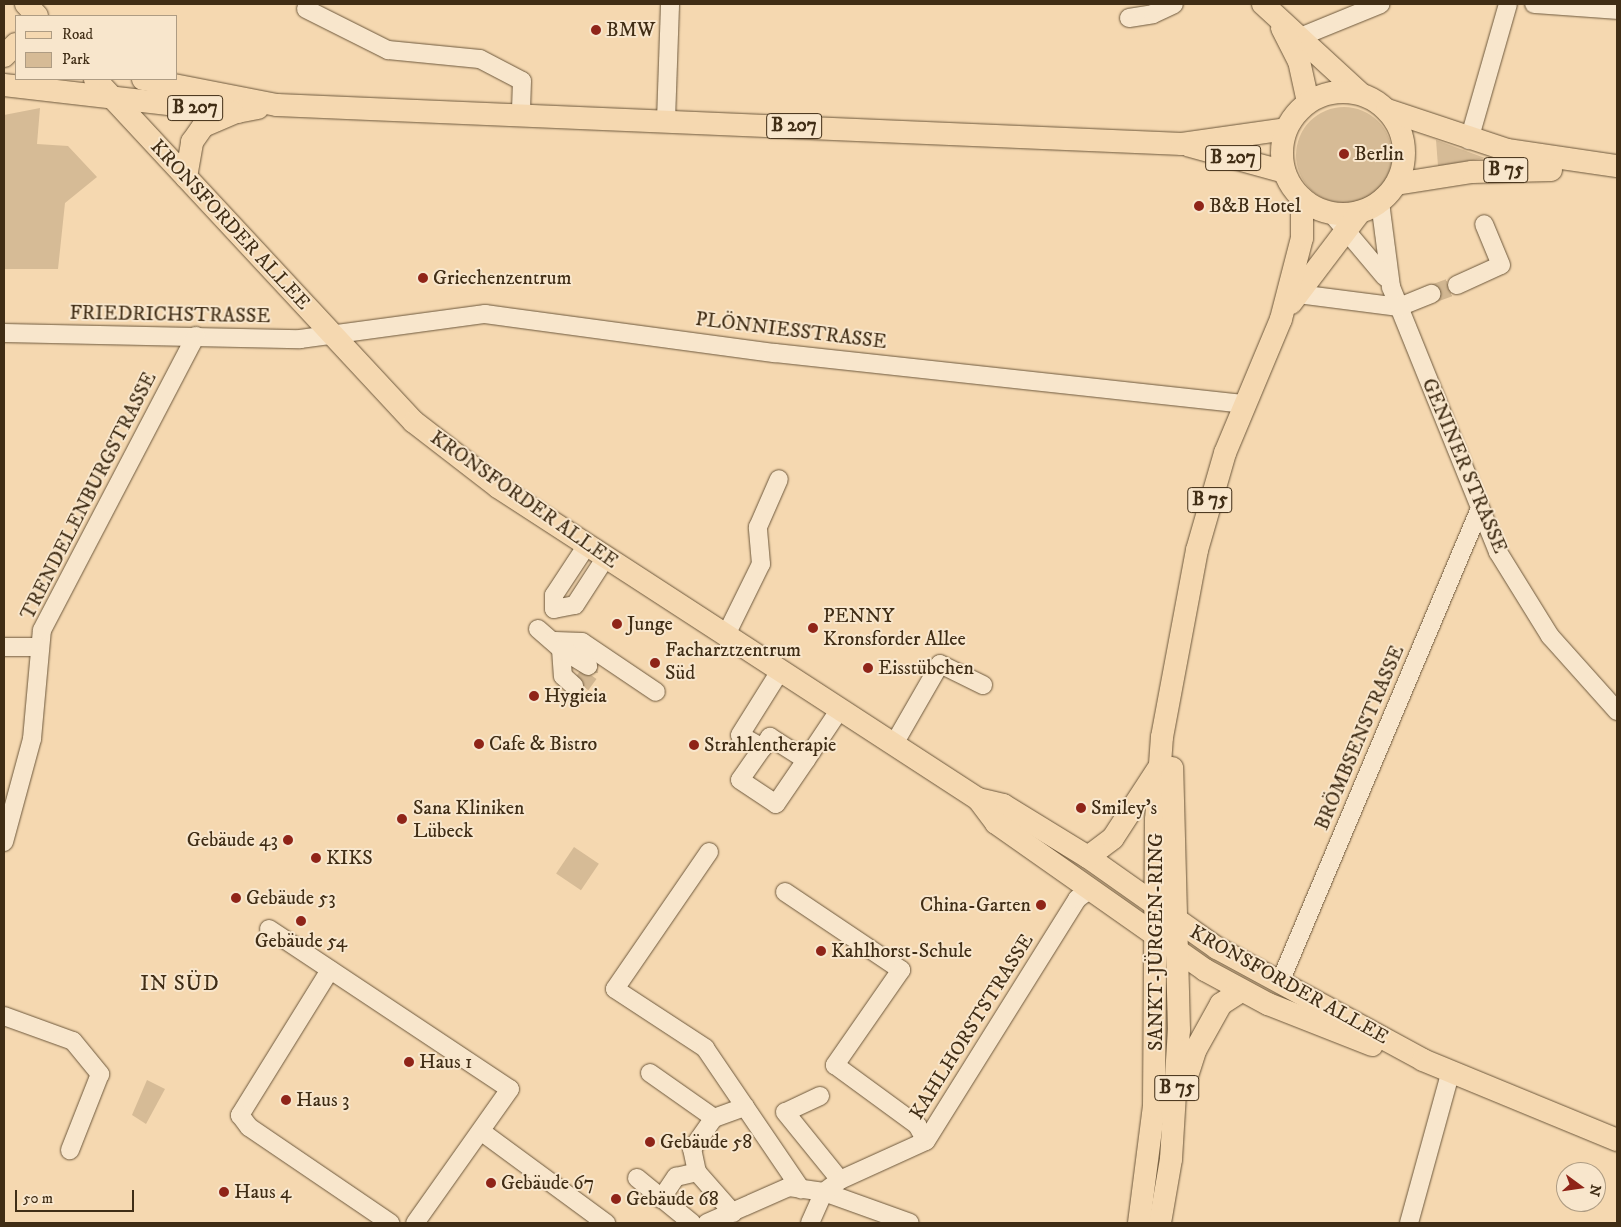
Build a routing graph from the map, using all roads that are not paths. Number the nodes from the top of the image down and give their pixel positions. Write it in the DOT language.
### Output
graph roads {
  1 [pos="25,4"];
  2 [pos="670,4"];
  3 [pos="1174,4"];
  4 [pos="1381,4"];
  5 [pos="1508,4"];
  6 [pos="1534,4"];
  7 [pos="306,9"];
  8 [pos="1617,10"];
  9 [pos="1270,11"];
  10 [pos="36,15"];
  11 [pos="1129,18"];
  12 [pos="1300,37"];
  13 [pos="15,45"];
  14 [pos="4,56"];
  15 [pos="96,80"];
  16 [pos="148,80"];
  17 [pos="4,85"];
  18 [pos="1361,94"];
  19 [pos="114,99"];
  20 [pos="1308,102"];
  21 [pos="277,105"];
  22 [pos="1387,110"];
  23 [pos="237,112"];
  24 [pos="521,114"];
  25 [pos="666,120"];
  26 [pos="1286,129"];
  27 [pos="1469,140"];
  28 [pos="1182,144"];
  29 [pos="1617,166"];
  30 [pos="1617,170"];
  31 [pos="1285,172"];
  32 [pos="186,177"];
  33 [pos="1396,184"];
  34 [pos="1302,198"];
  35 [pos="1380,202"];
  36 [pos="1346,218"];
  37 [pos="1484,224"];
  38 [pos="1457,285"];
  39 [pos="1391,287"];
  40 [pos="1298,294"];
  41 [pos="1432,294"];
  42 [pos="1399,306"];
  43 [pos="1281,319"];
  44 [pos="4,333"];
  45 [pos="196,336"];
  46 [pos="335,338"];
  47 [pos="1243,404"];
  48 [pos="779,479"];
  49 [pos="1479,510"];
  50 [pos="587,545"];
  51 [pos="606,557"];
  52 [pos="538,629"];
  53 [pos="726,635"];
  54 [pos="558,645"];
  55 [pos="4,647"];
  56 [pos="38,647"];
  57 [pos="588,666"];
  58 [pos="780,671"];
  59 [pos="983,685"];
  60 [pos="574,686"];
  61 [pos="1171,691"];
  62 [pos="656,692"];
  63 [pos="840,709"];
  64 [pos="1617,712"];
  65 [pos="894,744"];
  66 [pos="763,748"];
  67 [pos="806,760"];
  68 [pos="1159,768"];
  69 [pos="978,799"];
  70 [pos="4,842"];
  71 [pos="709,852"];
  72 [pos="1088,857"];
  73 [pos="1089,890"];
  74 [pos="785,892"];
  75 [pos="1157,907"];
  76 [pos="1178,922"];
  77 [pos="269,929"];
  78 [pos="1158,938"];
  79 [pos="1179,952"];
  80 [pos="330,970"];
  81 [pos="1280,982"];
  82 [pos="1241,991"];
  83 [pos="4,1016"];
  84 [pos="1423,1060"];
  85 [pos="1451,1071"];
  86 [pos="650,1073"];
  87 [pos="820,1096"];
  88 [pos="1176,1106"];
  89 [pos="745,1107"];
  90 [pos="714,1118"];
  91 [pos="482,1132"];
  92 [pos="1617,1140"];
  93 [pos="926,1141"];
  94 [pos="70,1150"];
  95 [pos="697,1172"];
  96 [pos="637,1178"];
  97 [pos="840,1180"];
  98 [pos="801,1188"];
  99 [pos="824,1192"];
  100 [pos="661,1199"];
  101 [pos="733,1213"];
  102 [pos="390,1223"];
  103 [pos="416,1223"];
  104 [pos="606,1223"];
  105 [pos="692,1223"];
  106 [pos="707,1223"];
  107 [pos="810,1223"];
  108 [pos="910,1223"];
  109 [pos="1139,1223"];
  110 [pos="1160,1223"];
  111 [pos="1409,1223"];
  1 -- 10 [label="main road"];
  2 -- 25 [label="street"];
  3 -- 11 [label="street"];
  4 -- 12 [label="street"];
  5 -- 27 [label="street"];
  6 -- 8 [label="street"];
  7 -- 24 [label="street"];
  9 -- 12 [label="main road"];
  9 -- 20 [label="main road"];
  12 -- 18 [label="main road"];
  13 -- 14 [label="main road"];
  15 -- 19 [label="main road, KRONSFORDER ALLEE"];
  16 -- 21 [label="main road, B 207"];
  17 -- 19 [label="main road, B 207"];
  18 -- 20 [label="main road"];
  18 -- 22 [label="main road"];
  19 -- 23 [label="main road, B 207"];
  19 -- 32 [label="main road, KRONSFORDER ALLEE"];
  20 -- 26 [label="main road"];
  21 -- 23 [label="main road, B 207"];
  21 -- 24 [label="main road, B 207"];
  22 -- 27 [label="main road, B 75"];
  22 -- 33 [label="main road"];
  23 -- 32 [label="main road"];
  24 -- 25 [label="main road, B 207"];
  25 -- 28 [label="main road, B 207"];
  26 -- 28 [label="main road, B 207"];
  26 -- 31 [label="main road"];
  27 -- 29 [label="main road, B 75"];
  28 -- 31 [label="main road, B 207"];
  30 -- 33 [label="main road, B 75"];
  31 -- 34 [label="main road"];
  32 -- 46 [label="main road, KRONSFORDER ALLEE"];
  33 -- 35 [label="main road"];
  34 -- 36 [label="main road"];
  34 -- 43 [label="main road, SANKT-JÜRGEN-RING / B 75"];
  35 -- 36 [label="main road"];
  35 -- 39 [label="street, GENINER STRASSE"];
  36 -- 39 [label="street, GENINER STRASSE"];
  36 -- 40 [label="main road, SANKT-JÜRGEN-RING / B 75"];
  37 -- 38 [label="street"];
  39 -- 42 [label="street, GENINER STRASSE"];
  40 -- 42 [label="street"];
  40 -- 43 [label="main road, SANKT-JÜRGEN-RING / B 75"];
  41 -- 42 [label="street"];
  42 -- 49 [label="street, GENINER STRASSE"];
  43 -- 47 [label="main road, SANKT-JÜRGEN-RING / B 75"];
  44 -- 45 [label="street, FRIEDRICHSTRASSE"];
  45 -- 46 [label="street, FRIEDRICHSTRASSE"];
  45 -- 56 [label="street, TRENDELENBURGSTRASSE"];
  46 -- 47 [label="street, PLÖNNIESSTRASSE"];
  46 -- 50 [label="main road, KRONSFORDER ALLEE"];
  47 -- 61 [label="main road, SANKT-JÜRGEN-RING / B 75"];
  48 -- 53 [label="street"];
  49 -- 64 [label="street, GENINER STRASSE"];
  49 -- 81 [label="street, BRÖMBSENSTRASSE"];
  50 -- 51 [label="main road, KRONSFORDER ALLEE"];
  50 -- 51 [label="street"];
  51 -- 53 [label="main road, KRONSFORDER ALLEE"];
  52 -- 54 [label="street"];
  53 -- 58 [label="main road, KRONSFORDER ALLEE"];
  54 -- 57 [label="street"];
  54 -- 60 [label="street"];
  54 -- 62 [label="street"];
  55 -- 56 [label="street, TRENDELENBURGSTRASSE"];
  56 -- 70 [label="street"];
  58 -- 63 [label="main road, KRONSFORDER ALLEE"];
  58 -- 66 [label="street"];
  59 -- 65 [label="street"];
  61 -- 68 [label="main road, SANKT-JÜRGEN-RING / B 75"];
  61 -- 76 [label="main road, SANKT-JÜRGEN-RING / B 75"];
  63 -- 65 [label="main road, KRONSFORDER ALLEE"];
  63 -- 67 [label="street"];
  65 -- 69 [label="main road, KRONSFORDER ALLEE"];
  66 -- 67 [label="street"];
  66 -- 67 [label="street"];
  68 -- 72 [label="main road"];
  68 -- 75 [label="main road, SANKT-JÜRGEN-RING / B 75"];
  69 -- 72 [label="main road, KRONSFORDER ALLEE"];
  69 -- 73 [label="main road, KRONSFORDER ALLEE"];
  71 -- 89 [label="street"];
  72 -- 75 [label="main road, KRONSFORDER ALLEE"];
  73 -- 78 [label="main road, KRONSFORDER ALLEE"];
  73 -- 93 [label="street, KAHLHORSTSTRASSE"];
  74 -- 93 [label="street"];
  75 -- 76 [label="main road, KRONSFORDER ALLEE"];
  75 -- 78 [label="main road, SANKT-JÜRGEN-RING / B 75"];
  76 -- 79 [label="main road, SANKT-JÜRGEN-RING / B 75"];
  76 -- 81 [label="main road, KRONSFORDER ALLEE"];
  77 -- 80 [label="street"];
  78 -- 79 [label="main road, KRONSFORDER ALLEE"];
  78 -- 109 [label="main road, SANKT-JÜRGEN-RING / B 75"];
  79 -- 82 [label="main road, KRONSFORDER ALLEE"];
  79 -- 88 [label="main road, SANKT-JÜRGEN-RING / B 75"];
  80 -- 91 [label="street"];
  80 -- 102 [label="street"];
  81 -- 84 [label="main road, KRONSFORDER ALLEE"];
  82 -- 84 [label="main road, KRONSFORDER ALLEE"];
  82 -- 88 [label="main road"];
  83 -- 94 [label="street"];
  84 -- 85 [label="main road, KRONSFORDER ALLEE"];
  85 -- 92 [label="main road, KRONSFORDER ALLEE"];
  85 -- 111 [label="street"];
  86 -- 90 [label="street"];
  87 -- 97 [label="street"];
  88 -- 110 [label="main road, SANKT-JÜRGEN-RING / B 75"];
  89 -- 90 [label="street"];
  89 -- 98 [label="street"];
  90 -- 95 [label="street"];
  91 -- 103 [label="street"];
  91 -- 104 [label="street"];
  93 -- 97 [label="street, KAHLHORSTSTRASSE"];
  95 -- 100 [label="street"];
  95 -- 101 [label="street"];
  96 -- 100 [label="street"];
  97 -- 99 [label="street, KAHLHORSTSTRASSE"];
  98 -- 99 [label="street"];
  98 -- 101 [label="street"];
  99 -- 107 [label="street, KAHLHORSTSTRASSE"];
  99 -- 108 [label="street"];
  100 -- 105 [label="street"];
  101 -- 106 [label="street"];
}
